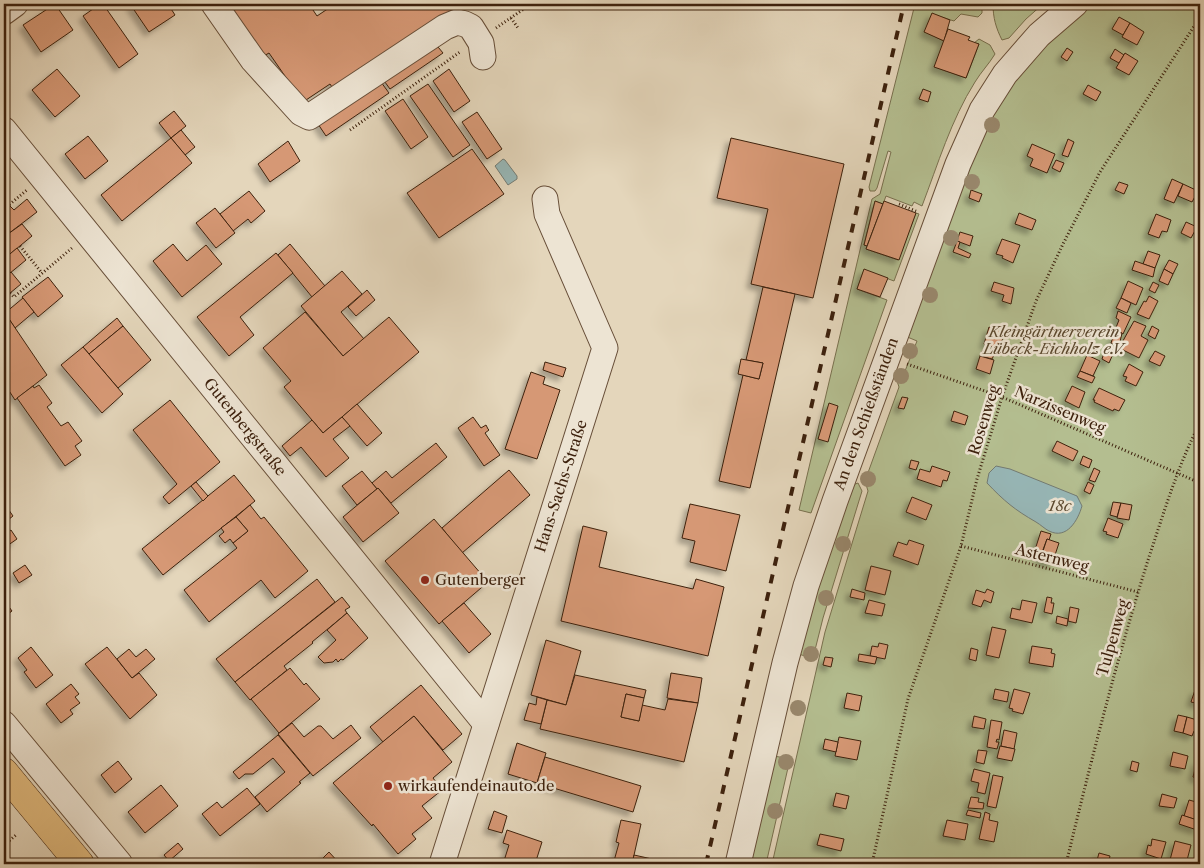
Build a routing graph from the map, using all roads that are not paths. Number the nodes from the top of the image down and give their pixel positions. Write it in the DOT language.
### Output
graph roads {
  1 [pos="16,4"];
  2 [pos="214,4"];
  3 [pos="1075,4"];
  4 [pos="4,12"];
  5 [pos="481,48"];
  6 [pos="4,130"];
  7 [pos="545,199"];
  8 [pos="4,724"];
  9 [pos="486,724"];
  10 [pos="32,758"];
  11 [pos="6,775"];
  12 [pos="60,792"];
  13 [pos="36,812"];
  14 [pos="80,864"];
  15 [pos="120,864"];
  16 [pos="442,864"];
  17 [pos="738,864"];
  1 -- 4 [label="street"];
  2 -- 5 [label="street"];
  3 -- 17 [label="street, An den Schießständen"];
  6 -- 9 [label="street, Gutenbergstraße"];
  7 -- 9 [label="street, Hans-Sachs-Straße"];
  8 -- 10 [label="street"];
  9 -- 16 [label="street, Hans-Sachs-Straße"];
  10 -- 11 [label="street"];
  10 -- 12 [label="street"];
  11 -- 13 [label="main road"];
  12 -- 13 [label="street"];
  12 -- 15 [label="street"];
  13 -- 14 [label="main road"];
}
